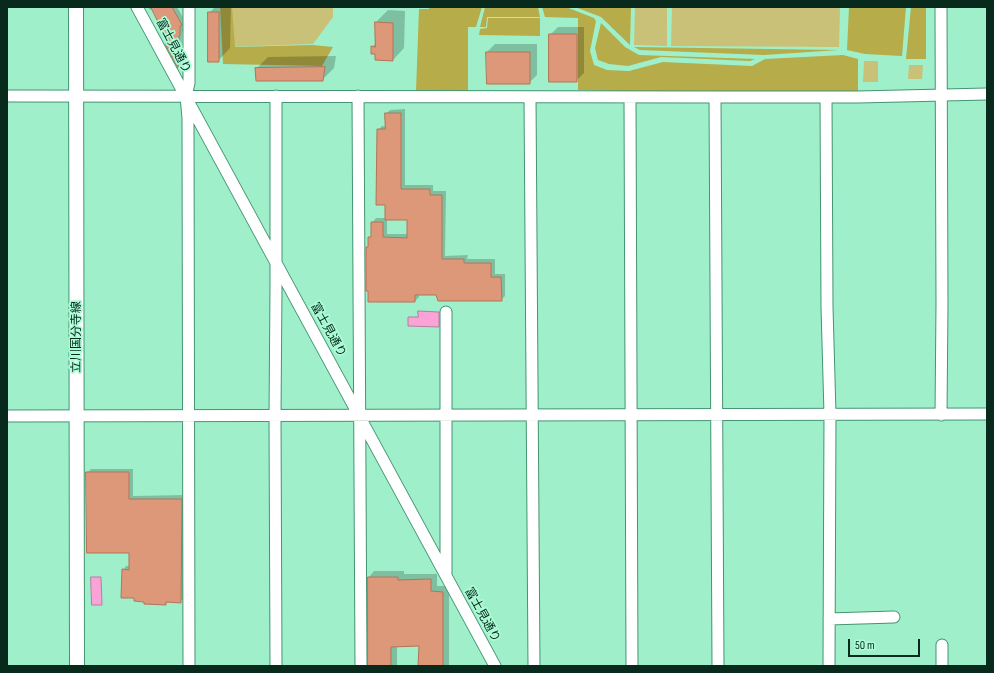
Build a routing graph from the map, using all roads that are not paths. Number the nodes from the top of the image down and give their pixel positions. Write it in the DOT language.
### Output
graph roads {
  1 [pos="76,7"];
  2 [pos="137,7"];
  3 [pos="189,7"];
  4 [pos="941,7"];
  5 [pos="941,94"];
  6 [pos="987,94"];
  7 [pos="7,96"];
  8 [pos="76,96"];
  9 [pos="186,96"];
  10 [pos="276,96"];
  11 [pos="358,96"];
  12 [pos="530,97"];
  13 [pos="630,97"];
  14 [pos="715,97"];
  15 [pos="826,97"];
  16 [pos="276,263"];
  17 [pos="446,312"];
  18 [pos="830,414"];
  19 [pos="987,414"];
  20 [pos="188,415"];
  21 [pos="532,415"];
  22 [pos="632,415"];
  23 [pos="717,415"];
  24 [pos="941,415"];
  25 [pos="7,416"];
  26 [pos="77,416"];
  27 [pos="275,416"];
  28 [pos="360,416"];
  29 [pos="446,416"];
  30 [pos="446,575"];
  31 [pos="894,617"];
  32 [pos="829,619"];
  33 [pos="942,646"];
  34 [pos="77,666"];
  35 [pos="189,666"];
  36 [pos="276,666"];
  37 [pos="361,666"];
  38 [pos="495,666"];
  39 [pos="534,666"];
  40 [pos="632,666"];
  41 [pos="718,666"];
  42 [pos="829,666"];
  43 [pos="942,666"];
  1 -- 8 [label="main road, 立川国分寺線"];
  2 -- 9 [label="street, 富士見通り"];
  3 -- 9 [label="street"];
  4 -- 5 [label="street"];
  5 -- 6 [label="street"];
  5 -- 15 [label="street"];
  5 -- 24 [label="street"];
  7 -- 8 [label="street"];
  8 -- 9 [label="street"];
  8 -- 26 [label="main road, 立川国分寺線"];
  9 -- 10 [label="street"];
  9 -- 16 [label="street, 富士見通り"];
  9 -- 20 [label="street"];
  10 -- 11 [label="street"];
  10 -- 16 [label="street"];
  11 -- 12 [label="street"];
  11 -- 28 [label="street"];
  12 -- 13 [label="street"];
  12 -- 21 [label="street"];
  13 -- 14 [label="street"];
  13 -- 22 [label="street"];
  14 -- 15 [label="street"];
  14 -- 23 [label="street"];
  15 -- 18 [label="street"];
  16 -- 27 [label="street"];
  16 -- 28 [label="street, 富士見通り"];
  17 -- 29 [label="street"];
  18 -- 23 [label="street"];
  18 -- 24 [label="street"];
  18 -- 32 [label="street"];
  19 -- 24 [label="street"];
  20 -- 26 [label="street"];
  20 -- 27 [label="street"];
  20 -- 35 [label="street"];
  21 -- 22 [label="street"];
  21 -- 29 [label="street"];
  21 -- 39 [label="street"];
  22 -- 23 [label="street"];
  22 -- 40 [label="street"];
  23 -- 41 [label="street"];
  25 -- 26 [label="street"];
  26 -- 34 [label="main road, 立川国分寺線"];
  27 -- 28 [label="street"];
  27 -- 36 [label="street"];
  28 -- 29 [label="street"];
  28 -- 30 [label="street, 富士見通り"];
  28 -- 37 [label="street"];
  29 -- 30 [label="street"];
  30 -- 38 [label="street, 富士見通り"];
  31 -- 32 [label="street"];
  32 -- 42 [label="street"];
  33 -- 43 [label="street"];
}
